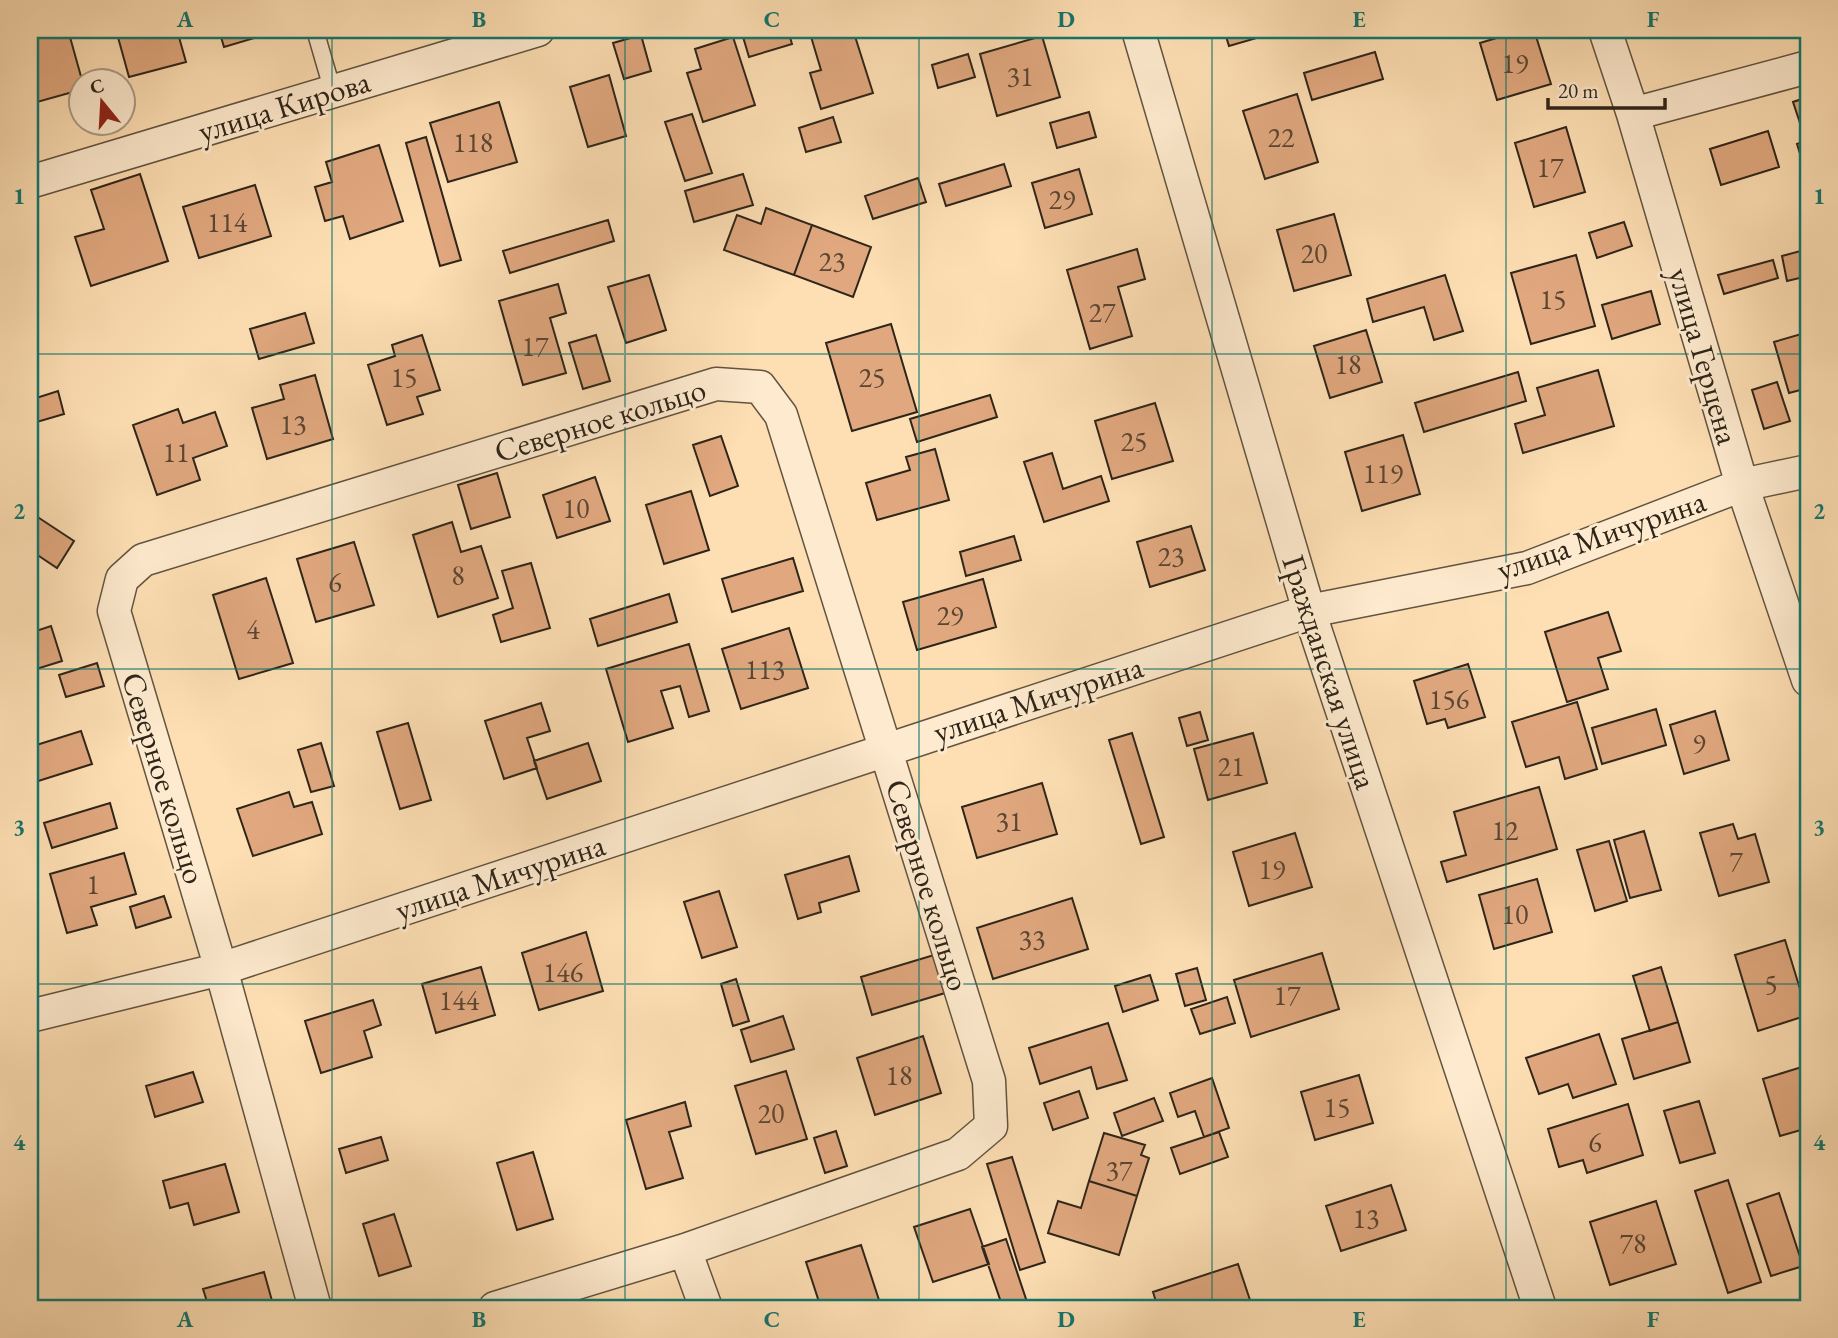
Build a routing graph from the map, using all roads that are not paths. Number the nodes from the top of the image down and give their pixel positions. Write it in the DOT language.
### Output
graph roads {
  1 [pos="315,30"];
  2 [pos="538,30"];
  3 [pos="1138,30"];
  4 [pos="1605,30"];
  5 [pos="1808,67"];
  6 [pos="334,92"];
  7 [pos="1633,114"];
  8 [pos="30,182"];
  9 [pos="1808,471"];
  10 [pos="1742,485"];
  11 [pos="1308,611"];
  12 [pos="1808,680"];
  13 [pos="886,749"];
  14 [pos="220,969"];
  15 [pos="30,1016"];
  16 [pos="685,1250"];
  17 [pos="315,1308"];
  18 [pos="495,1308"];
  19 [pos="706,1308"];
  20 [pos="1540,1308"];
  1 -- 6 [label="lane"];
  2 -- 6 [label="street, улица Кирова"];
  3 -- 11 [label="street, Гражданская улица"];
  4 -- 7 [label="street, улица Герцена"];
  5 -- 7 [label="street"];
  6 -- 8 [label="street, улица Кирова"];
  7 -- 10 [label="street, улица Герцена"];
  9 -- 10 [label="street, улица Мичурина"];
  10 -- 11 [label="street, улица Мичурина"];
  10 -- 12 [label="street, улица Герцена"];
  11 -- 13 [label="street, улица Мичурина"];
  11 -- 20 [label="street, Гражданская улица"];
  13 -- 14 [label="street, улица Мичурина"];
  13 -- 14 [label="street, Северное кольцо"];
  13 -- 16 [label="street, Северное кольцо"];
  14 -- 15 [label="street, улица Мичурина"];
  14 -- 17 [label="street, Северное кольцо"];
  16 -- 18 [label="street, Северное кольцо"];
  16 -- 19 [label="street"];
}
